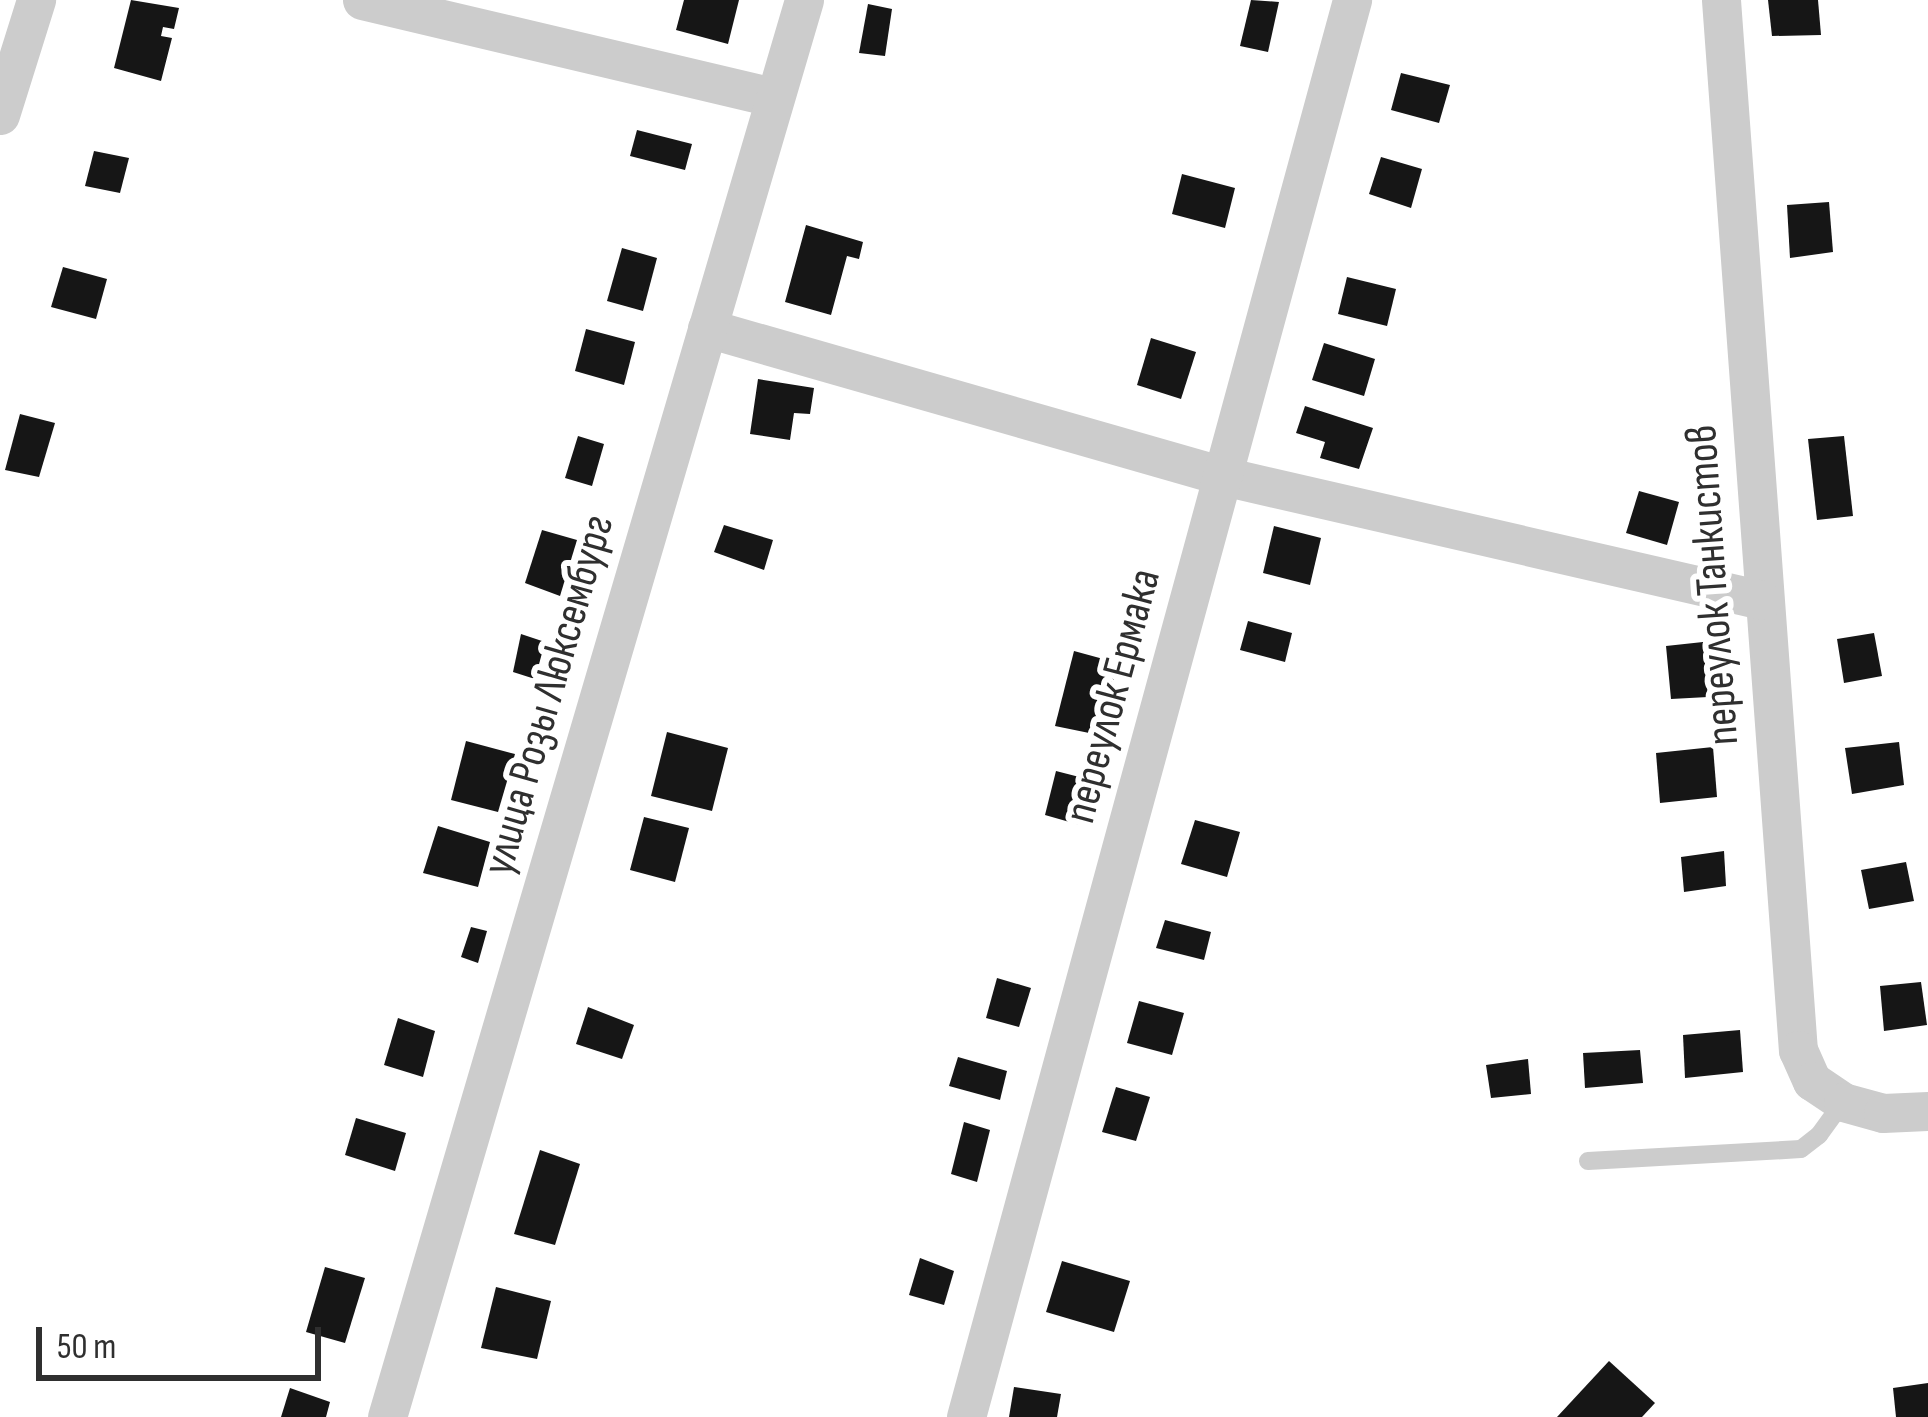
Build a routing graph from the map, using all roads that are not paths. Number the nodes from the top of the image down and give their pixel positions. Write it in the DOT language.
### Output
graph roads {
  1 [pos="36,0"];
  2 [pos="362,0"];
  3 [pos="804,0"];
  4 [pos="1352,0"];
  5 [pos="1721,0"];
  6 [pos="775,98"];
  7 [pos="0,115"];
  8 [pos="707,328"];
  9 [pos="1223,476"];
  10 [pos="1762,600"];
  11 [pos="1843,1102"];
  12 [pos="1928,1112"];
  13 [pos="1588,1161"];
  14 [pos="387,1417"];
  15 [pos="966,1417"];
  1 -- 7 [label="street"];
  2 -- 6 [label="street"];
  3 -- 6 [label="street, улица Розы Люксембург"];
  4 -- 9 [label="street, переулок Ермака"];
  5 -- 10 [label="street, переулок Танкистов"];
  6 -- 8 [label="street, улица Розы Люксембург"];
  8 -- 9 [label="street"];
  8 -- 14 [label="street, улица Розы Люксембург"];
  9 -- 10 [label="street"];
  9 -- 15 [label="street, переулок Ермака"];
  10 -- 11 [label="street, переулок Танкистов"];
  11 -- 12 [label="street"];
  11 -- 13 [label="lane"];
}
